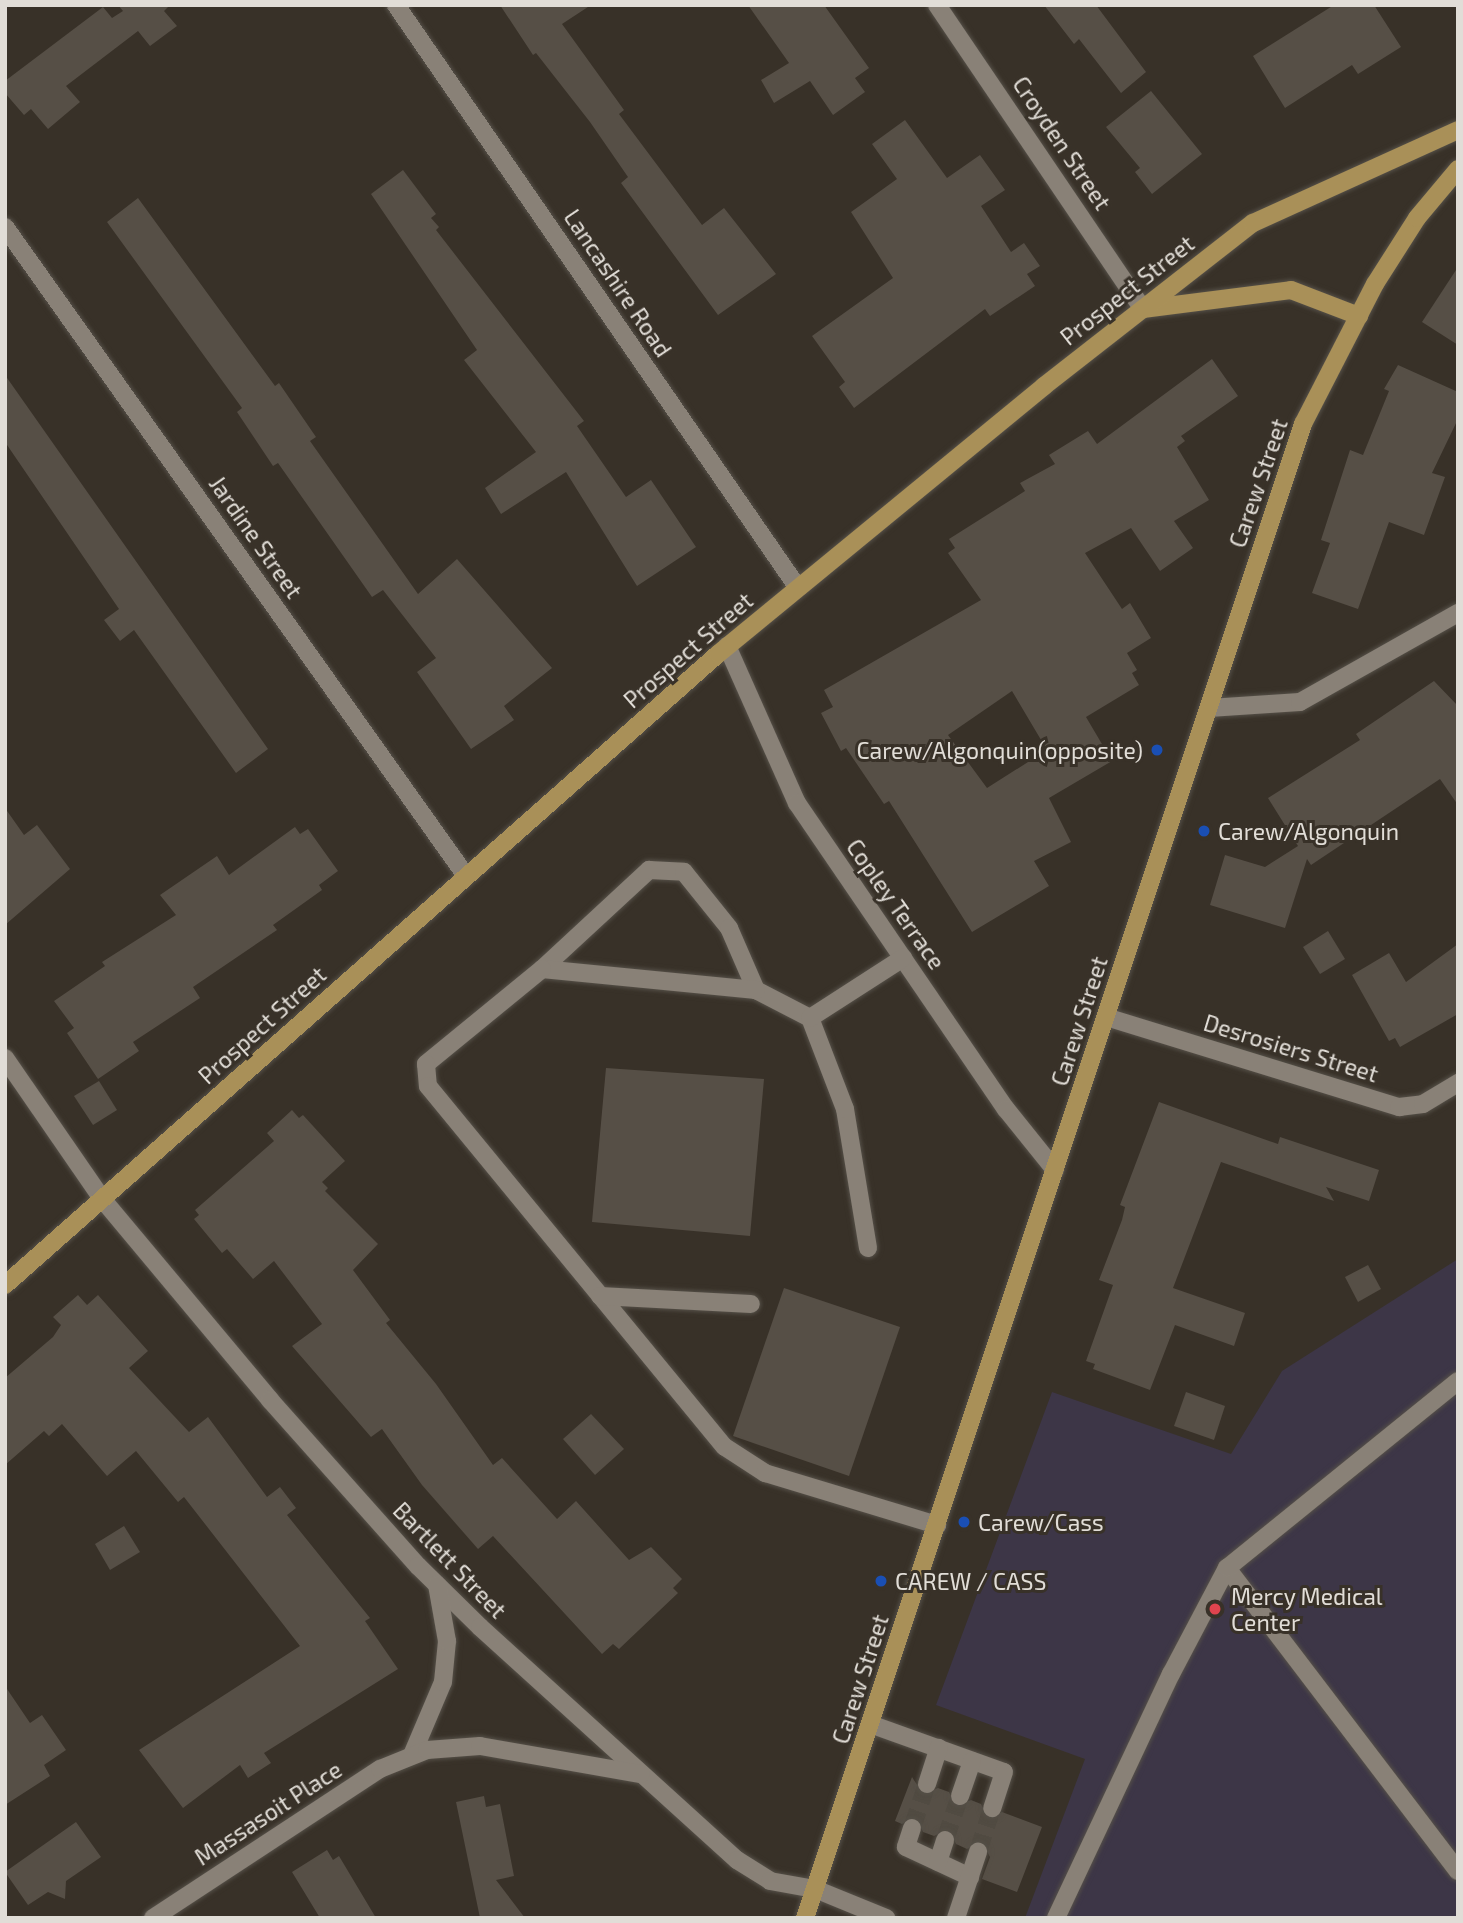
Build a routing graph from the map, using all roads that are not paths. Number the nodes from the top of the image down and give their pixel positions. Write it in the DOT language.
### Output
graph roads {
  1 [pos="397,5"];
  2 [pos="937,5"];
  3 [pos="1458,130"];
  4 [pos="1458,169"];
  5 [pos="5,227"];
  6 [pos="1143,309"];
  7 [pos="1359,316"];
  8 [pos="799,588"];
  9 [pos="1458,613"];
  10 [pos="727,646"];
  11 [pos="1209,708"];
  12 [pos="466,876"];
  13 [pos="903,958"];
  14 [pos="542,969"];
  15 [pos="756,990"];
  16 [pos="1107,1017"];
  17 [pos="810,1018"];
  18 [pos="5,1058"];
  19 [pos="1458,1083"];
  20 [pos="1055,1170"];
  21 [pos="103,1200"];
  22 [pos="868,1248"];
  23 [pos="5,1285"];
  24 [pos="600,1296"];
  25 [pos="751,1304"];
  26 [pos="1458,1381"];
  27 [pos="937,1525"];
  28 [pos="1227,1568"];
  29 [pos="437,1585"];
  30 [pos="870,1724"];
  31 [pos="939,1748"];
  32 [pos="412,1755"];
  33 [pos="972,1761"];
  34 [pos="641,1774"];
  35 [pos="927,1784"];
  36 [pos="960,1796"];
  37 [pos="992,1808"];
  38 [pos="912,1828"];
  39 [pos="945,1840"];
  40 [pos="978,1852"];
  41 [pos="938,1861"];
  42 [pos="1458,1871"];
  43 [pos="970,1877"];
  44 [pos="814,1889"];
  45 [pos="153,1918"];
  46 [pos="805,1918"];
  47 [pos="886,1918"];
  48 [pos="956,1918"];
  49 [pos="1056,1918"];
  1 -- 8 [label="street, Lancashire Road"];
  2 -- 6 [label="street, Croyden Street"];
  3 -- 6 [label="main road, Prospect Street"];
  4 -- 7 [label="main road, Carew Street"];
  5 -- 12 [label="street, Jardine Street"];
  6 -- 7 [label="main road"];
  6 -- 8 [label="main road, Prospect Street"];
  7 -- 11 [label="main road, Carew Street"];
  8 -- 10 [label="main road, Prospect Street"];
  9 -- 11 [label="street"];
  10 -- 12 [label="main road, Prospect Street"];
  10 -- 13 [label="street, Copley Terrace"];
  11 -- 16 [label="main road, Carew Street"];
  12 -- 21 [label="main road, Prospect Street"];
  13 -- 17 [label="street"];
  13 -- 20 [label="street, Copley Terrace"];
  14 -- 15 [label="street"];
  14 -- 15 [label="street"];
  14 -- 24 [label="street"];
  15 -- 17 [label="street"];
  16 -- 19 [label="street, Desrosiers Street"];
  16 -- 20 [label="main road, Carew Street"];
  17 -- 22 [label="street"];
  18 -- 21 [label="street, Bartlett Street"];
  20 -- 27 [label="main road, Carew Street"];
  21 -- 23 [label="main road, Prospect Street"];
  21 -- 29 [label="street, Bartlett Street"];
  24 -- 25 [label="street"];
  24 -- 27 [label="street"];
  26 -- 28 [label="street"];
  27 -- 30 [label="main road, Carew Street"];
  28 -- 42 [label="street"];
  28 -- 49 [label="street"];
  29 -- 32 [label="street"];
  29 -- 34 [label="street, Bartlett Street"];
  30 -- 31 [label="street"];
  30 -- 44 [label="main road, Carew Street"];
  31 -- 33 [label="street"];
  31 -- 35 [label="street"];
  32 -- 34 [label="street, Massasoit Place"];
  32 -- 45 [label="street, Massasoit Place"];
  33 -- 36 [label="street"];
  33 -- 37 [label="street"];
  34 -- 44 [label="street, Bartlett Street"];
  38 -- 41 [label="street"];
  39 -- 41 [label="street"];
  40 -- 43 [label="street"];
  41 -- 43 [label="street"];
  43 -- 48 [label="street"];
  44 -- 46 [label="main road, Carew Street"];
  44 -- 47 [label="street, Bartlett Street"];
}
